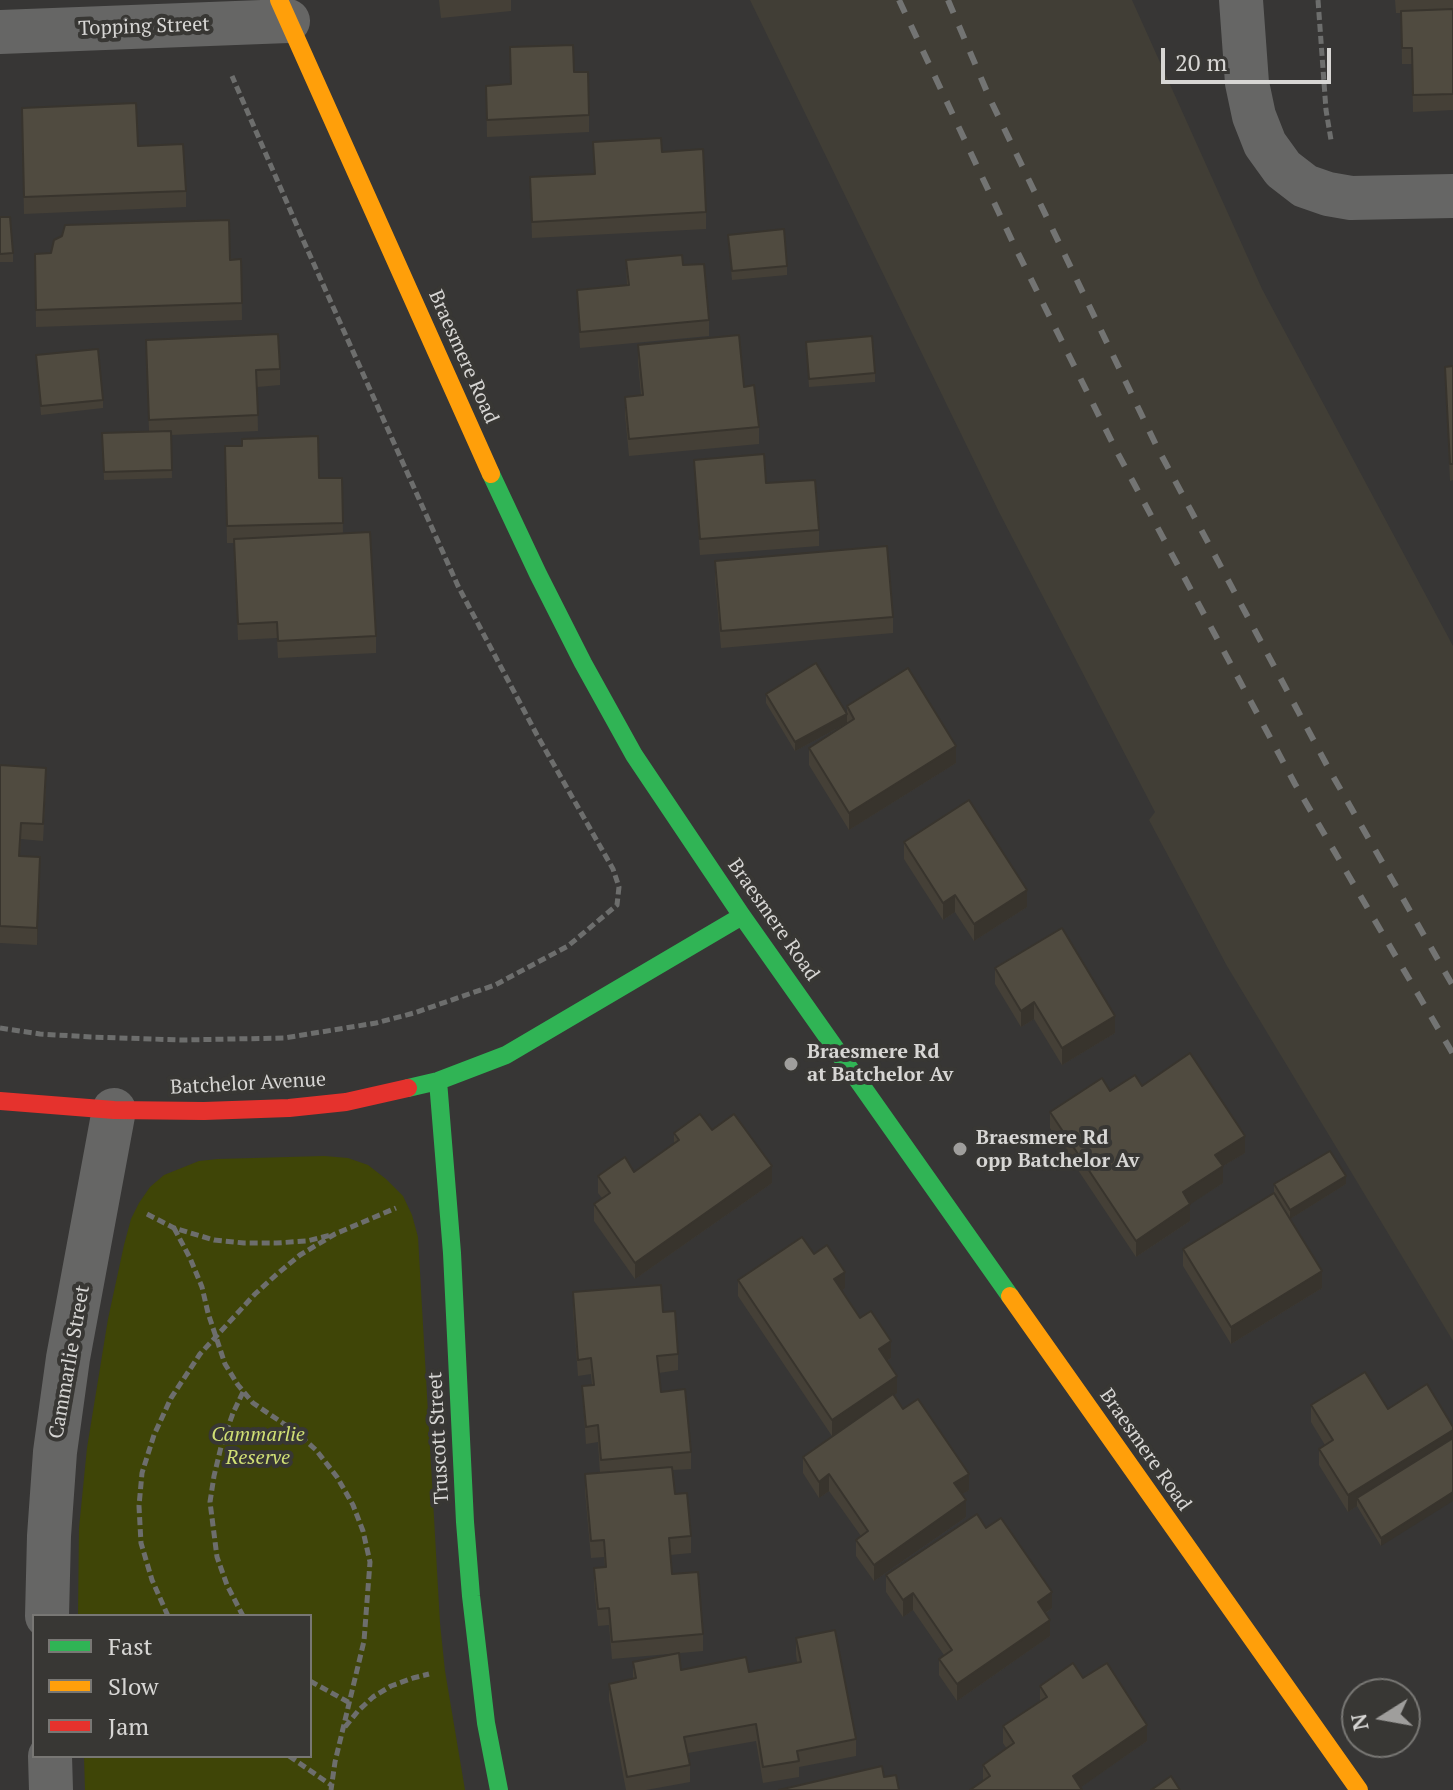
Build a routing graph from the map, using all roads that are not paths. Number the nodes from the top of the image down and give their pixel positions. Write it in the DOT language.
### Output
graph roads {
  1 [pos="1241,0"];
  2 [pos="283,11"];
  3 [pos="0,32"];
  4 [pos="1453,196"];
  5 [pos="742,916"];
  6 [pos="438,1081"];
  7 [pos="0,1101"];
  8 [pos="114,1110"];
  9 [pos="47,1614"];
  10 [pos="50,1758"];
  11 [pos="51,1790"];
  12 [pos="499,1790"];
  13 [pos="1359,1790"];
  1 -- 4 [label="street"];
  2 -- 3 [label="street, Topping Street"];
  2 -- 5 [label="street, Braesmere Road"];
  5 -- 6 [label="street, Batchelor Avenue"];
  5 -- 13 [label="street, Braesmere Road"];
  6 -- 8 [label="street, Batchelor Avenue"];
  6 -- 12 [label="street, Truscott Street"];
  7 -- 8 [label="street, Batchelor Avenue"];
  8 -- 9 [label="street, Cammarlie Street"];
  10 -- 11 [label="street"];
}
